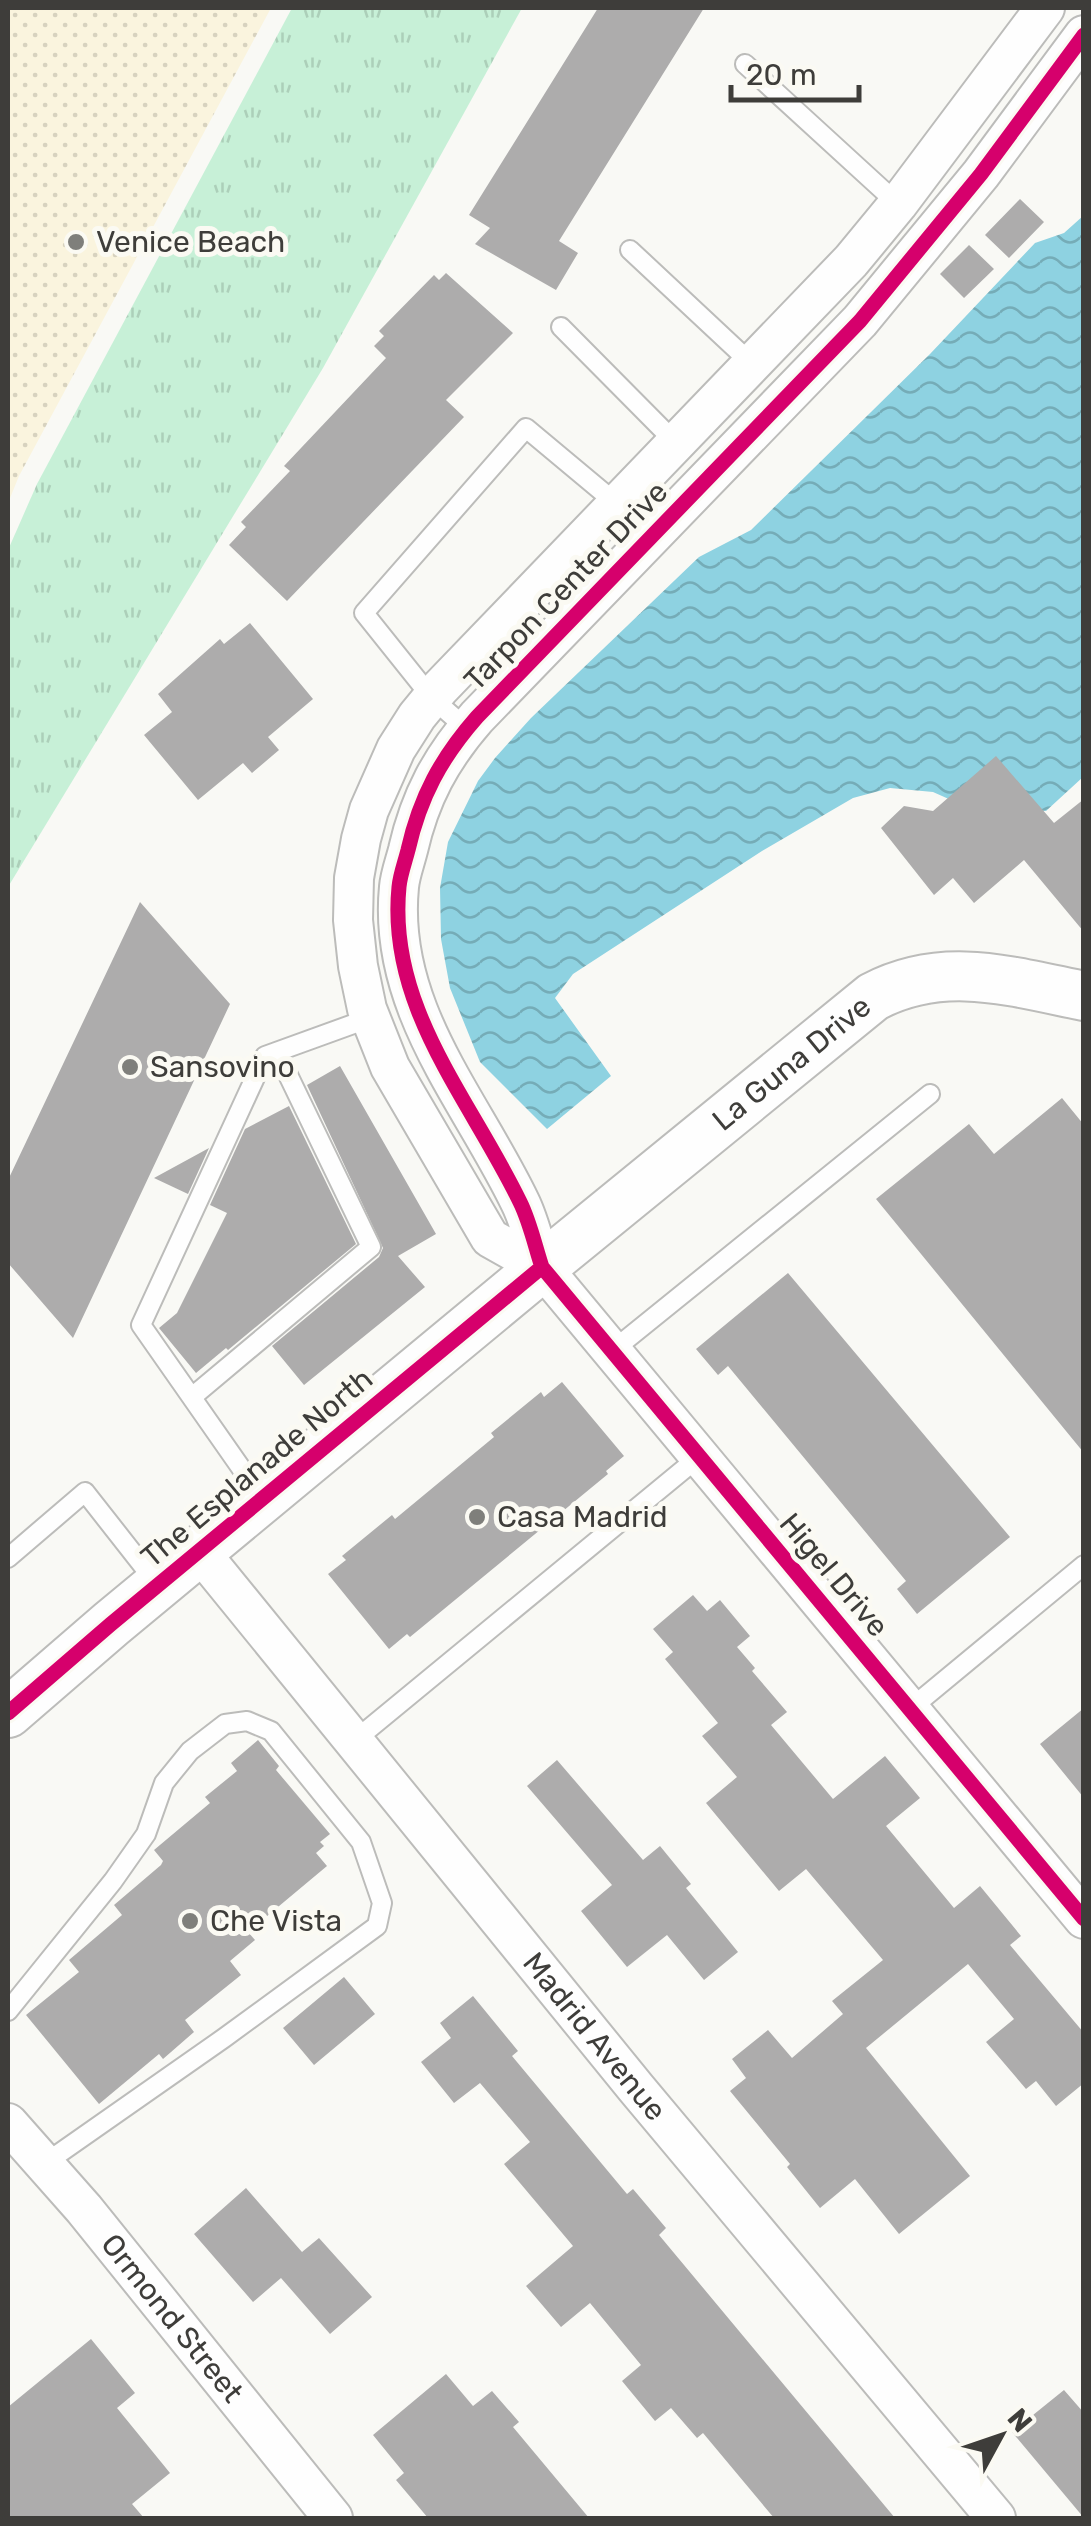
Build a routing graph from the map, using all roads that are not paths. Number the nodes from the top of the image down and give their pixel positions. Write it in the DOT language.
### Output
graph roads {
  1 [pos="1045,8"];
  2 [pos="1084,35"];
  3 [pos="745,64"];
  4 [pos="898,204"];
  5 [pos="630,250"];
  6 [pos="560,327"];
  7 [pos="752,364"];
  8 [pos="676,443"];
  9 [pos="617,504"];
  10 [pos="651,537"];
  11 [pos="432,698"];
  12 [pos="467,729"];
  13 [pos="1084,996"];
  14 [pos="370,1018"];
  15 [pos="277,1052"];
  16 [pos="930,1094"];
  17 [pos="542,1267"];
  18 [pos="612,1351"];
  19 [pos="192,1397"];
  20 [pos="700,1456"];
  21 [pos="263,1498"];
  22 [pos="200,1552"];
  23 [pos="8,1558"];
  24 [pos="1084,1565"];
  25 [pos="158,1586"];
  26 [pos="910,1709"];
  27 [pos="8,1713"];
  28 [pos="354,1741"];
  29 [pos="1084,1918"];
  30 [pos="8,2012"];
  31 [pos="8,2123"];
  32 [pos="44,2164"];
  33 [pos="333,2518"];
  34 [pos="996,2518"];
  1 -- 4 [label="street, Tarpon Center Drive"];
  2 -- 10 [label="street, Tarpon Center Drive"];
  3 -- 4 [label="lane"];
  4 -- 7 [label="street, Tarpon Center Drive"];
  5 -- 7 [label="lane"];
  6 -- 8 [label="lane"];
  7 -- 8 [label="street, Tarpon Center Drive"];
  8 -- 9 [label="street, Tarpon Center Drive"];
  9 -- 10 [label="lane"];
  9 -- 11 [label="street, Tarpon Center Drive"];
  9 -- 11 [label="lane"];
  10 -- 12 [label="street, Tarpon Center Drive"];
  11 -- 12 [label="lane"];
  11 -- 14 [label="street, Tarpon Center Drive"];
  12 -- 17 [label="street, Tarpon Center Drive"];
  13 -- 17 [label="street, La Guna Drive"];
  14 -- 15 [label="lane"];
  14 -- 17 [label="street, Tarpon Center Drive"];
  15 -- 19 [label="lane"];
  15 -- 19 [label="lane"];
  16 -- 18 [label="lane"];
  17 -- 18 [label="street, Higel Drive"];
  17 -- 21 [label="street, The Esplanade North"];
  18 -- 20 [label="street, Higel Drive"];
  19 -- 21 [label="lane"];
  20 -- 26 [label="street, Higel Drive"];
  20 -- 28 [label="lane"];
  21 -- 22 [label="street, The Esplanade North"];
  22 -- 25 [label="street, The Esplanade North"];
  22 -- 28 [label="street, Madrid Avenue"];
  23 -- 25 [label="lane"];
  24 -- 26 [label="lane"];
  25 -- 27 [label="street, The Esplanade North"];
  26 -- 29 [label="street, Higel Drive"];
  28 -- 34 [label="street, Madrid Avenue"];
  30 -- 32 [label="lane"];
  31 -- 32 [label="street, Ormond Street"];
  32 -- 33 [label="street, Ormond Street"];
}
